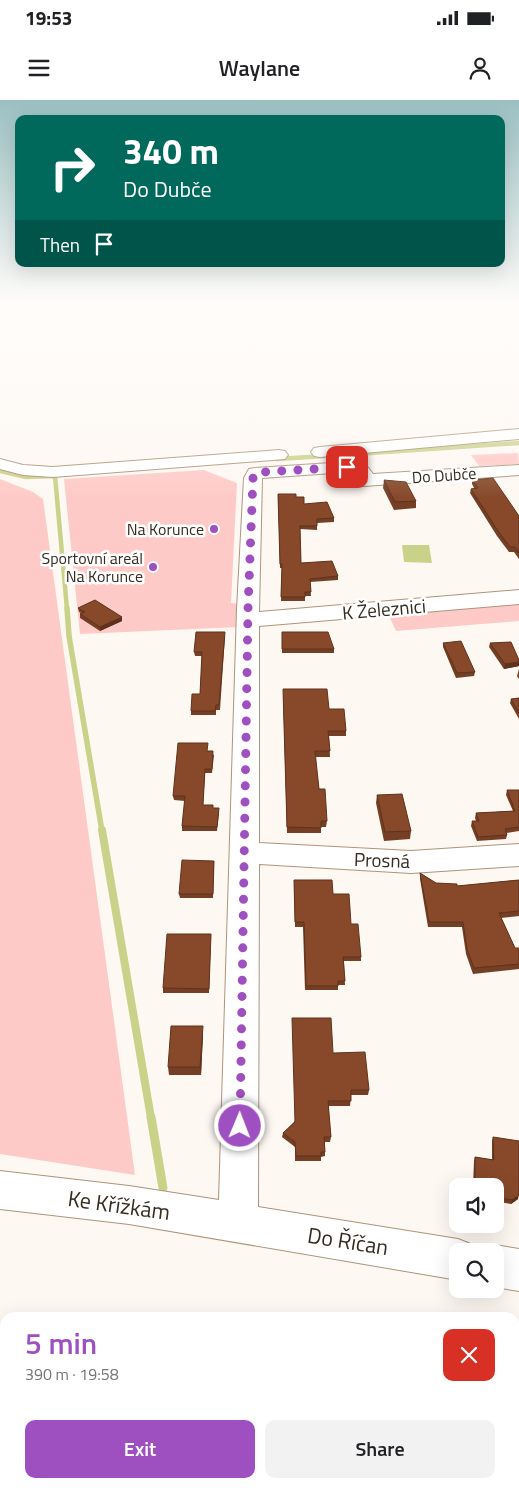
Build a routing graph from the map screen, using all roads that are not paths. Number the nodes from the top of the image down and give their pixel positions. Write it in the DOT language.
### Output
graph roads {
  1 [pos="519,434"];
  2 [pos="0,464"];
  3 [pos="516,474"];
  4 [pos="519,597"];
  5 [pos="248,620"];
  6 [pos="245,853"];
  7 [pos="519,855"];
  8 [pos="0,1190"];
  9 [pos="238,1223"];
  10 [pos="449,1258"];
  11 [pos="504,1268"];
  12 [pos="519,1270"];
  1 -- 2 [label="street"];
  3 -- 5 [label="street, Do Dubče"];
  4 -- 5 [label="street, K Železnici"];
  5 -- 6 [label="street"];
  6 -- 7 [label="street, Prosná"];
  6 -- 9 [label="street"];
  8 -- 9 [label="street, Ke Křížkám"];
  9 -- 10 [label="street, Do Říčan"];
  11 -- 12 [label="street"];
}
